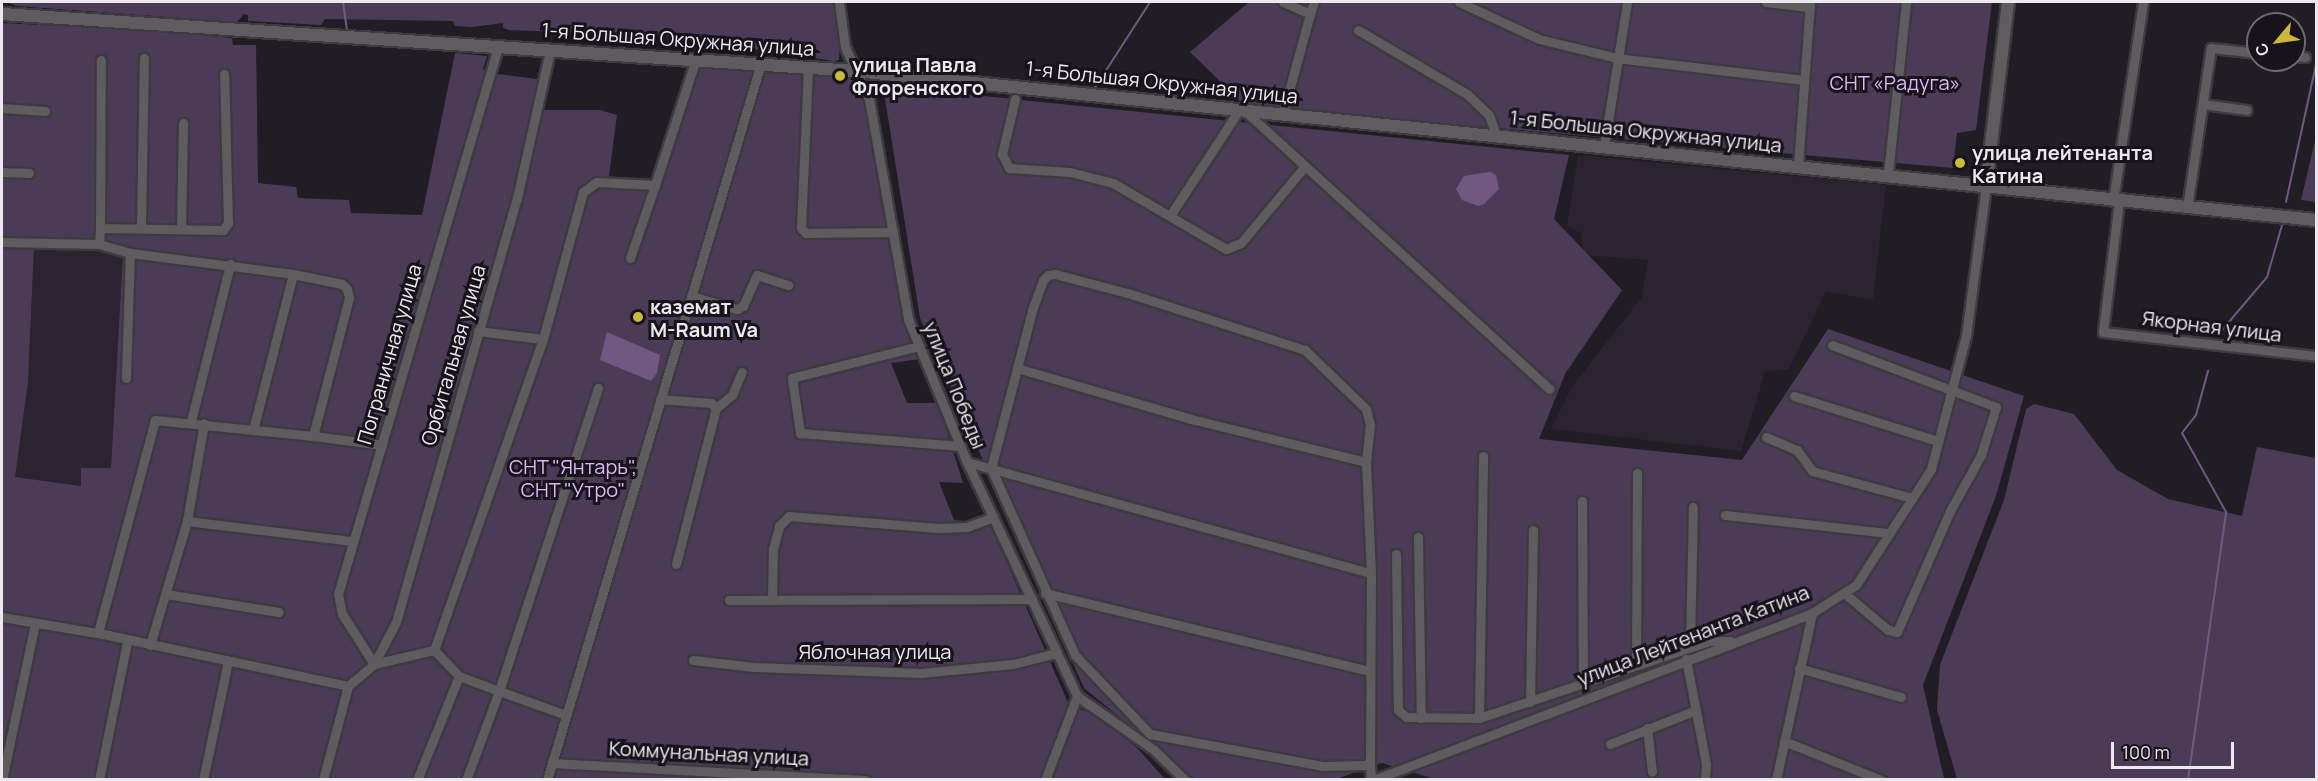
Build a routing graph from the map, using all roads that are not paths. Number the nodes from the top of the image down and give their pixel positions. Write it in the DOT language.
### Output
graph roads {
  1 [pos="839,2"];
  2 [pos="1283,2"];
  3 [pos="1314,2"];
  4 [pos="1459,2"];
  5 [pos="1627,2"];
  6 [pos="1766,2"];
  7 [pos="1906,2"];
  8 [pos="2008,2"];
  9 [pos="2143,2"];
  10 [pos="1809,4"];
  11 [pos="2,14"];
  12 [pos="1310,14"];
  13 [pos="1358,30"];
  14 [pos="498,47"];
  15 [pos="550,50"];
  16 [pos="2246,51"];
  17 [pos="144,58"];
  18 [pos="1617,58"];
  19 [pos="696,59"];
  20 [pos="101,60"];
  21 [pos="761,63"];
  22 [pos="808,68"];
  23 [pos="856,71"];
  24 [pos="224,74"];
  25 [pos="1804,80"];
  26 [pos="1015,99"];
  27 [pos="2203,104"];
  28 [pos="2,108"];
  29 [pos="1242,110"];
  30 [pos="2247,110"];
  31 [pos="45,111"];
  32 [pos="1283,114"];
  33 [pos="183,123"];
  34 [pos="1496,135"];
  35 [pos="1604,146"];
  36 [pos="1305,166"];
  37 [pos="1798,166"];
  38 [pos="2,172"];
  39 [pos="29,173"];
  40 [pos="1888,174"];
  41 [pos="655,184"];
  42 [pos="1986,187"];
  43 [pos="2116,201"];
  44 [pos="2187,208"];
  45 [pos="1171,214"];
  46 [pos="2316,220"];
  47 [pos="141,227"];
  48 [pos="100,228"];
  49 [pos="181,229"];
  50 [pos="892,232"];
  51 [pos="2,242"];
  52 [pos="99,244"];
  53 [pos="130,253"];
  54 [pos="630,258"];
  55 [pos="230,264"];
  56 [pos="293,274"];
  57 [pos="788,285"];
  58 [pos="691,296"];
  59 [pos="478,331"];
  60 [pos="543,339"];
  61 [pos="1832,345"];
  62 [pos="919,346"];
  63 [pos="2316,356"];
  64 [pos="1017,368"];
  65 [pos="742,372"];
  66 [pos="126,378"];
  67 [pos="598,388"];
  68 [pos="1549,388"];
  69 [pos="1952,388"];
  70 [pos="1794,396"];
  71 [pos="660,399"];
  72 [pos="716,408"];
  73 [pos="191,421"];
  74 [pos="204,423"];
  75 [pos="253,430"];
  76 [pos="313,436"];
  77 [pos="1766,438"];
  78 [pos="1938,441"];
  79 [pos="382,445"];
  80 [pos="960,446"];
  81 [pos="1483,456"];
  82 [pos="967,462"];
  83 [pos="1366,462"];
  84 [pos="991,468"];
  85 [pos="1637,473"];
  86 [pos="1912,498"];
  87 [pos="1582,501"];
  88 [pos="1693,507"];
  89 [pos="1725,515"];
  90 [pos="993,517"];
  91 [pos="188,520"];
  92 [pos="1533,530"];
  93 [pos="1889,533"];
  94 [pos="1418,537"];
  95 [pos="353,541"];
  96 [pos="1396,554"];
  97 [pos="676,564"];
  98 [pos="1371,573"];
  99 [pos="1045,593"];
  100 [pos="1844,593"];
  101 [pos="166,594"];
  102 [pos="1032,599"];
  103 [pos="729,600"];
  104 [pos="772,600"];
  105 [pos="279,612"];
  106 [pos="1812,613"];
  107 [pos="2,617"];
  108 [pos="34,624"];
  109 [pos="98,633"];
  110 [pos="1738,641"];
  111 [pos="127,642"];
  112 [pos="150,645"];
  113 [pos="1690,647"];
  114 [pos="434,650"];
  115 [pos="1056,653"];
  116 [pos="1686,659"];
  117 [pos="693,660"];
  118 [pos="228,661"];
  119 [pos="375,664"];
  120 [pos="1636,665"];
  121 [pos="1798,668"];
  122 [pos="1369,671"];
  123 [pos="459,676"];
  124 [pos="1583,682"];
  125 [pos="348,686"];
  126 [pos="499,691"];
  127 [pos="1077,696"];
  128 [pos="1901,697"];
  129 [pos="1530,702"];
  130 [pos="1696,710"];
  131 [pos="566,715"];
  132 [pos="1421,718"];
  133 [pos="1479,718"];
  134 [pos="1647,728"];
  135 [pos="1784,741"];
  136 [pos="1610,744"];
  137 [pos="552,763"];
  138 [pos="1370,765"];
  139 [pos="1652,772"];
  140 [pos="2,780"];
  141 [pos="99,780"];
  142 [pos="203,780"];
  143 [pos="323,780"];
  144 [pos="417,780"];
  145 [pos="466,780"];
  146 [pos="547,780"];
  147 [pos="865,780"];
  148 [pos="1045,780"];
  149 [pos="1185,780"];
  150 [pos="1372,780"];
  151 [pos="1705,780"];
  152 [pos="1776,780"];
  153 [pos="1881,780"];
  1 -- 23 [label="street"];
  2 -- 12 [label="street"];
  3 -- 12 [label="street"];
  4 -- 18 [label="street"];
  5 -- 18 [label="street"];
  6 -- 10 [label="street"];
  7 -- 40 [label="street"];
  8 -- 42 [label="street, улица Лейтенанта Катина"];
  9 -- 43 [label="street"];
  10 -- 25 [label="street"];
  11 -- 14 [label="street, 1-я Большая Окружная улица"];
  12 -- 32 [label="street"];
  13 -- 34 [label="street"];
  14 -- 15 [label="street, 1-я Большая Окружная улица"];
  14 -- 79 [label="street, Пограничная улица"];
  15 -- 19 [label="street, 1-я Большая Окружная улица"];
  15 -- 59 [label="street, Орбитальная улица"];
  16 -- 27 [label="street"];
  17 -- 47 [label="street"];
  18 -- 25 [label="street"];
  18 -- 35 [label="street"];
  19 -- 21 [label="street, 1-я Большая Окружная улица"];
  19 -- 41 [label="street"];
  20 -- 48 [label="street"];
  21 -- 22 [label="street, 1-я Большая Окружная улица"];
  21 -- 58 [label="street"];
  22 -- 23 [label="street, 1-я Большая Окружная улица"];
  22 -- 50 [label="street"];
  23 -- 29 [label="street, 1-я Большая Окружная улица"];
  23 -- 50 [label="street, улица Победы"];
  24 -- 49 [label="street"];
  25 -- 37 [label="street"];
  26 -- 45 [label="street"];
  27 -- 30 [label="street"];
  27 -- 44 [label="street"];
  28 -- 31 [label="street"];
  29 -- 32 [label="street, 1-я Большая Окружная улица"];
  29 -- 36 [label="street"];
  29 -- 45 [label="street"];
  32 -- 34 [label="street, 1-я Большая Окружная улица"];
  33 -- 49 [label="street"];
  34 -- 35 [label="street, 1-я Большая Окружная улица"];
  35 -- 37 [label="street, 1-я Большая Окружная улица"];
  36 -- 45 [label="street"];
  36 -- 68 [label="street"];
  37 -- 40 [label="street, 1-я Большая Окружная улица"];
  38 -- 39 [label="street"];
  40 -- 42 [label="street, 1-я Большая Окружная улица"];
  41 -- 54 [label="street"];
  41 -- 60 [label="street"];
  42 -- 43 [label="street, 1-я Большая Окружная улица"];
  42 -- 69 [label="street, улица Лейтенанта Катина"];
  43 -- 44 [label="street, 1-я Большая Окружная улица"];
  43 -- 63 [label="street, Якорная улица"];
  44 -- 46 [label="street, 1-я Большая Окружная улица"];
  47 -- 48 [label="street"];
  47 -- 49 [label="street"];
  48 -- 52 [label="street"];
  50 -- 62 [label="street, улица Победы"];
  51 -- 52 [label="street"];
  52 -- 53 [label="street"];
  53 -- 55 [label="street"];
  53 -- 66 [label="street"];
  55 -- 56 [label="street"];
  55 -- 73 [label="street"];
  56 -- 75 [label="street"];
  56 -- 76 [label="street"];
  57 -- 58 [label="street"];
  58 -- 71 [label="street"];
  59 -- 60 [label="street"];
  59 -- 119 [label="street, Орбитальная улица"];
  60 -- 114 [label="street"];
  61 -- 69 [label="street"];
  62 -- 80 [label="street, улица Победы"];
  62 -- 80 [label="street"];
  64 -- 83 [label="street"];
  64 -- 83 [label="street"];
  64 -- 84 [label="street"];
  65 -- 72 [label="street"];
  67 -- 126 [label="street"];
  69 -- 78 [label="street, улица Лейтенанта Катина"];
  69 -- 100 [label="street"];
  70 -- 78 [label="street"];
  71 -- 72 [label="street"];
  71 -- 131 [label="street"];
  72 -- 97 [label="street"];
  73 -- 74 [label="street"];
  73 -- 109 [label="street"];
  74 -- 75 [label="street"];
  74 -- 91 [label="street"];
  75 -- 76 [label="street"];
  76 -- 79 [label="street"];
  77 -- 86 [label="street"];
  78 -- 86 [label="street, улица Лейтенанта Катина"];
  79 -- 95 [label="street, Пограничная улица"];
  80 -- 82 [label="street, улица Победы"];
  81 -- 133 [label="street"];
  82 -- 84 [label="street"];
  82 -- 90 [label="street, улица Победы"];
  83 -- 98 [label="street"];
  84 -- 98 [label="street"];
  84 -- 99 [label="street"];
  85 -- 120 [label="street"];
  86 -- 93 [label="street, улица Лейтенанта Катина"];
  87 -- 124 [label="street"];
  88 -- 113 [label="street"];
  89 -- 93 [label="street"];
  90 -- 102 [label="street, улица Победы"];
  90 -- 104 [label="street"];
  91 -- 95 [label="street"];
  91 -- 101 [label="street"];
  92 -- 129 [label="street"];
  93 -- 100 [label="street, улица Лейтенанта Катина"];
  94 -- 132 [label="street"];
  95 -- 119 [label="street, Пограничная улица"];
  96 -- 132 [label="street"];
  98 -- 122 [label="street"];
  99 -- 122 [label="street"];
  99 -- 138 [label="street"];
  100 -- 106 [label="street, улица Лейтенанта Катина"];
  101 -- 105 [label="street"];
  101 -- 112 [label="street"];
  102 -- 104 [label="street"];
  102 -- 115 [label="street, улица Победы"];
  103 -- 104 [label="street"];
  106 -- 110 [label="street, улица Лейтенанта Катина"];
  106 -- 121 [label="street"];
  107 -- 108 [label="street"];
  108 -- 109 [label="street"];
  108 -- 140 [label="street"];
  109 -- 111 [label="street"];
  110 -- 113 [label="street"];
  110 -- 116 [label="street, улица Лейтенанта Катина"];
  111 -- 112 [label="street"];
  111 -- 141 [label="street"];
  112 -- 118 [label="street"];
  113 -- 120 [label="street"];
  114 -- 119 [label="street"];
  114 -- 123 [label="street"];
  115 -- 117 [label="street, Яблочная улица"];
  115 -- 127 [label="street, улица Победы"];
  116 -- 130 [label="street"];
  116 -- 150 [label="street, улица Лейтенанта Катина"];
  118 -- 125 [label="street"];
  118 -- 142 [label="street"];
  119 -- 125 [label="street"];
  120 -- 124 [label="street"];
  121 -- 128 [label="street"];
  121 -- 135 [label="street"];
  122 -- 138 [label="street"];
  123 -- 126 [label="street"];
  123 -- 144 [label="street"];
  124 -- 129 [label="street"];
  125 -- 143 [label="street"];
  126 -- 131 [label="street"];
  126 -- 145 [label="street"];
  127 -- 148 [label="street"];
  127 -- 149 [label="street"];
  129 -- 133 [label="street"];
  130 -- 134 [label="street"];
  130 -- 151 [label="street"];
  131 -- 137 [label="street"];
  132 -- 133 [label="street"];
  134 -- 136 [label="street"];
  134 -- 139 [label="street"];
  135 -- 152 [label="street"];
  135 -- 153 [label="street"];
  137 -- 146 [label="street"];
  137 -- 147 [label="street, Коммунальная улица"];
  138 -- 150 [label="street"];
}
